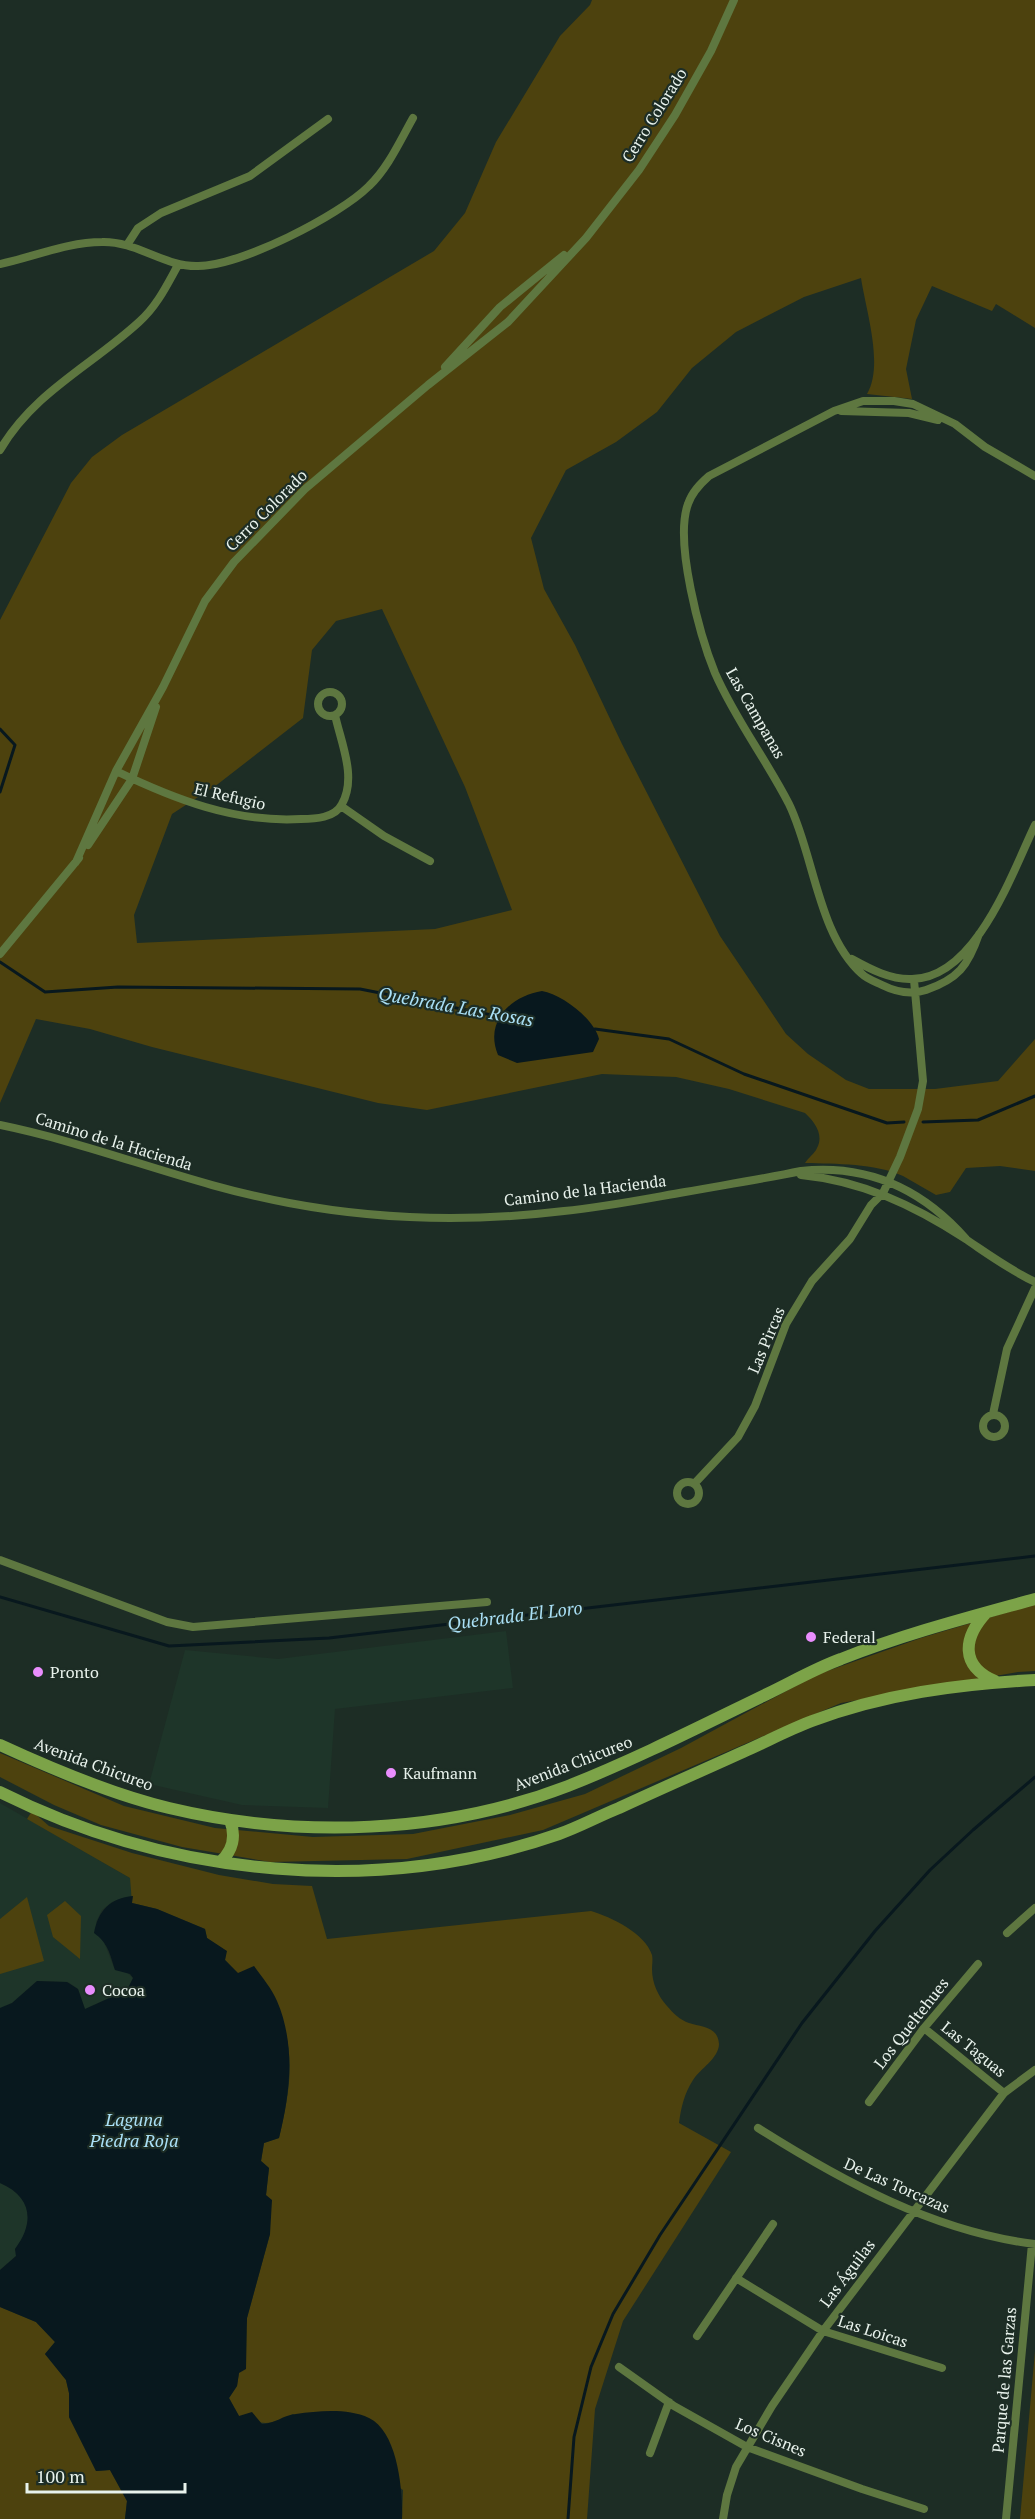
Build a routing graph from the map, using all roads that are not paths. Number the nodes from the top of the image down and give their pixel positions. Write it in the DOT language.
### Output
graph roads {
  1 [pos="734,0"];
  2 [pos="413,118"];
  3 [pos="328,119"];
  4 [pos="586,238"];
  5 [pos="127,245"];
  6 [pos="0,264"];
  7 [pos="178,265"];
  8 [pos="488,320"];
  9 [pos="498,330"];
  10 [pos="428,385"];
  11 [pos="0,450"];
  12 [pos="1035,476"];
  13 [pos="163,687"];
  14 [pos="335,715"];
  15 [pos="116,771"];
  16 [pos="132,779"];
  17 [pos="341,806"];
  18 [pos="1035,825"];
  19 [pos="430,861"];
  20 [pos="76,862"];
  21 [pos="979,934"];
  22 [pos="0,954"];
  23 [pos="849,957"];
  24 [pos="914,980"];
  25 [pos="916,993"];
  26 [pos="0,1125"];
  27 [pos="789,1174"];
  28 [pos="890,1181"];
  29 [pos="883,1193"];
  30 [pos="966,1239"];
  31 [pos="1035,1282"];
  32 [pos="1035,1288"];
  33 [pos="993,1414"];
  34 [pos="695,1483"];
  35 [pos="0,1560"];
  36 [pos="1035,1599"];
  37 [pos="488,1602"];
  38 [pos="986,1613"];
  39 [pos="1035,1680"];
  40 [pos="996,1682"];
  41 [pos="0,1745"];
  42 [pos="0,1792"];
  43 [pos="230,1820"];
  44 [pos="220,1862"];
  45 [pos="1035,1908"];
  46 [pos="1006,1933"];
  47 [pos="978,1964"];
  48 [pos="924,2028"];
  49 [pos="1035,2070"];
  50 [pos="1004,2093"];
  51 [pos="869,2102"];
  52 [pos="758,2128"];
  53 [pos="912,2211"];
  54 [pos="773,2224"];
  55 [pos="1034,2244"];
  56 [pos="736,2278"];
  57 [pos="823,2331"];
  58 [pos="697,2336"];
  59 [pos="619,2367"];
  60 [pos="942,2368"];
  61 [pos="669,2402"];
  62 [pos="747,2446"];
  63 [pos="650,2453"];
  64 [pos="924,2509"];
  65 [pos="723,2519"];
  66 [pos="1006,2519"];
  1 -- 4 [label="street, Cerro Colorado"];
  2 -- 7 [label="street"];
  3 -- 5 [label="street"];
  4 -- 8 [label="street, Cerro Colorado"];
  4 -- 9 [label="street, Cerro Colorado"];
  5 -- 6 [label="street"];
  5 -- 7 [label="street"];
  7 -- 11 [label="street"];
  8 -- 9 [label="street"];
  8 -- 10 [label="street, Cerro Colorado"];
  9 -- 10 [label="street, Cerro Colorado"];
  10 -- 13 [label="street, Cerro Colorado"];
  12 -- 23 [label="street, Las Campanas"];
  13 -- 15 [label="street, Cerro Colorado"];
  13 -- 16 [label="street, Cerro Colorado"];
  14 -- 17 [label="street"];
  15 -- 16 [label="street, El Refugio"];
  15 -- 20 [label="street, Cerro Colorado"];
  16 -- 17 [label="street, El Refugio"];
  16 -- 20 [label="street, Cerro Colorado"];
  17 -- 19 [label="street"];
  18 -- 21 [label="street"];
  20 -- 22 [label="street, Cerro Colorado"];
  21 -- 24 [label="street"];
  21 -- 25 [label="street"];
  23 -- 24 [label="street"];
  23 -- 25 [label="street, Las Campanas"];
  24 -- 25 [label="street"];
  25 -- 28 [label="street"];
  26 -- 27 [label="street, Camino de la Hacienda"];
  27 -- 28 [label="street, Camino de la Hacienda"];
  27 -- 29 [label="street, Camino de la Hacienda"];
  28 -- 29 [label="street, Las Pircas"];
  28 -- 30 [label="street, Camino de la Hacienda"];
  29 -- 30 [label="street, Camino de la Hacienda"];
  29 -- 34 [label="street, Las Pircas"];
  30 -- 31 [label="street, Camino de la Hacienda"];
  32 -- 33 [label="street"];
  35 -- 37 [label="street"];
  36 -- 38 [label="main road, Avenida Chicureo"];
  38 -- 40 [label="main road"];
  38 -- 43 [label="main road, Avenida Chicureo"];
  39 -- 40 [label="main road"];
  40 -- 44 [label="main road"];
  41 -- 43 [label="main road, Avenida Chicureo"];
  42 -- 44 [label="main road"];
  43 -- 44 [label="main road"];
  45 -- 46 [label="street"];
  47 -- 48 [label="street, Los Queltehues"];
  48 -- 50 [label="street, Las Taguas"];
  48 -- 51 [label="street, Los Queltehues"];
  49 -- 50 [label="street, Las Águilas"];
  50 -- 53 [label="street, Las Águilas"];
  52 -- 53 [label="street, De Las Torcazas"];
  53 -- 55 [label="street, De Las Torcazas"];
  53 -- 57 [label="street, Las Águilas"];
  54 -- 56 [label="street"];
  55 -- 66 [label="street, Parque de las Garzas"];
  56 -- 57 [label="street, Las Loicas"];
  56 -- 58 [label="street"];
  57 -- 60 [label="street, Las Loicas"];
  57 -- 62 [label="street, Las Águilas"];
  59 -- 61 [label="street, Los Cisnes"];
  61 -- 62 [label="street, Los Cisnes"];
  61 -- 63 [label="street"];
  62 -- 64 [label="street, Los Cisnes"];
  62 -- 65 [label="street, Las Águilas"];
}
